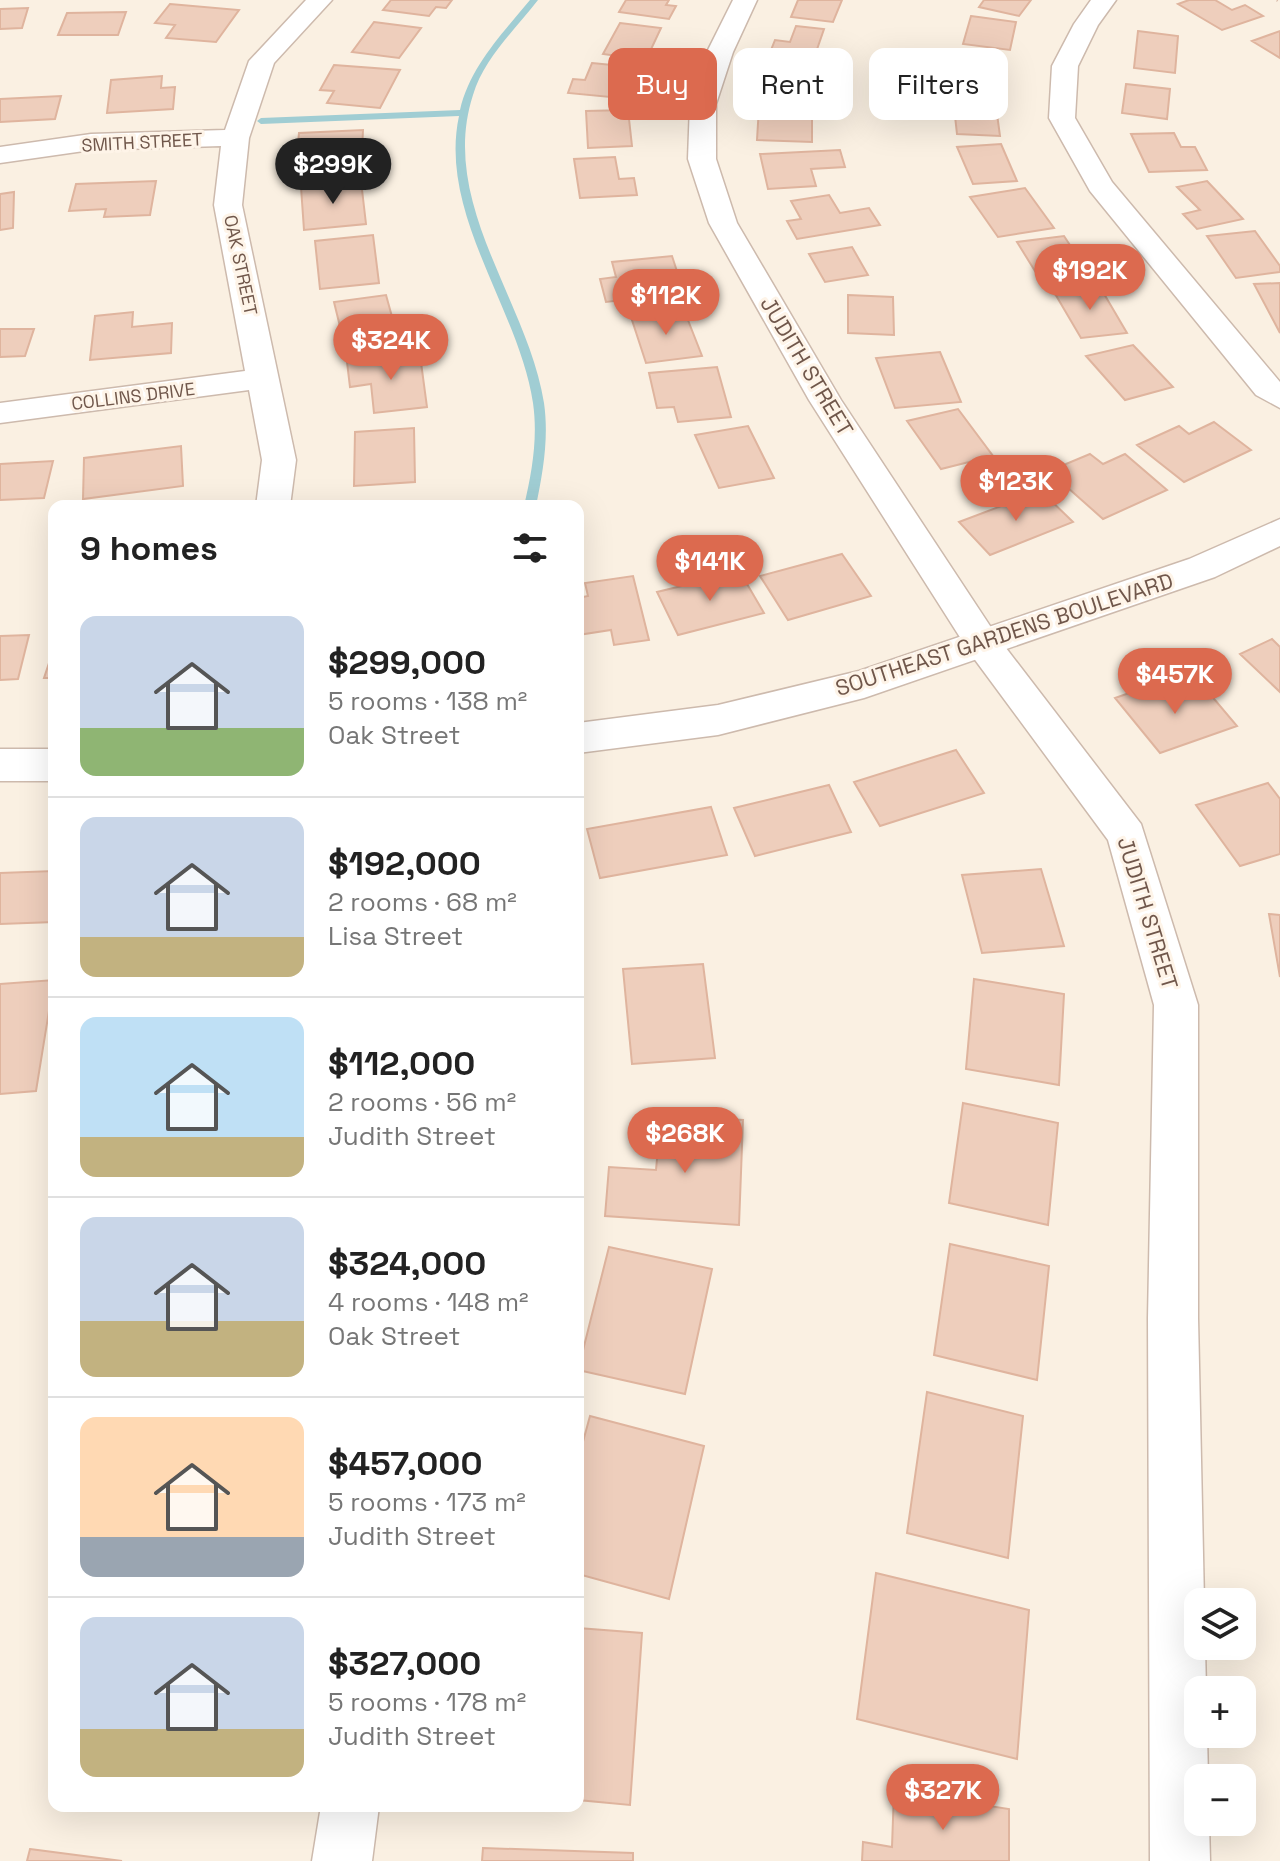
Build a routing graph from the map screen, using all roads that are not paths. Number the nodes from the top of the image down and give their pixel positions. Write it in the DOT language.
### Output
graph roads {
  1 [pos="320,0"];
  2 [pos="745,0"];
  3 [pos="1104,0"];
  4 [pos="236,138"];
  5 [pos="0,155"];
  6 [pos="265,378"];
  7 [pos="1280,398"];
  8 [pos="0,413"];
  9 [pos="274,500"];
  10 [pos="1280,531"];
  11 [pos="983,644"];
  12 [pos="584,737"];
  13 [pos="0,765"];
  14 [pos="48,765"];
  15 [pos="349,1812"];
  16 [pos="342,1861"];
  17 [pos="1180,1861"];
  1 -- 4 [label="street, OAK STREET"];
  2 -- 11 [label="street, JUDITH STREET"];
  3 -- 7 [label="street"];
  4 -- 5 [label="street, SMITH STREET"];
  4 -- 6 [label="street, OAK STREET"];
  6 -- 8 [label="street, COLLINS DRIVE"];
  6 -- 9 [label="street, OAK STREET"];
  10 -- 11 [label="street, SOUTHEAST GARDENS BOULEVARD"];
  11 -- 12 [label="street, SOUTHEAST GARDENS BOULEVARD"];
  11 -- 17 [label="street, JUDITH STREET"];
  13 -- 14 [label="street"];
  15 -- 16 [label="street"];
}
